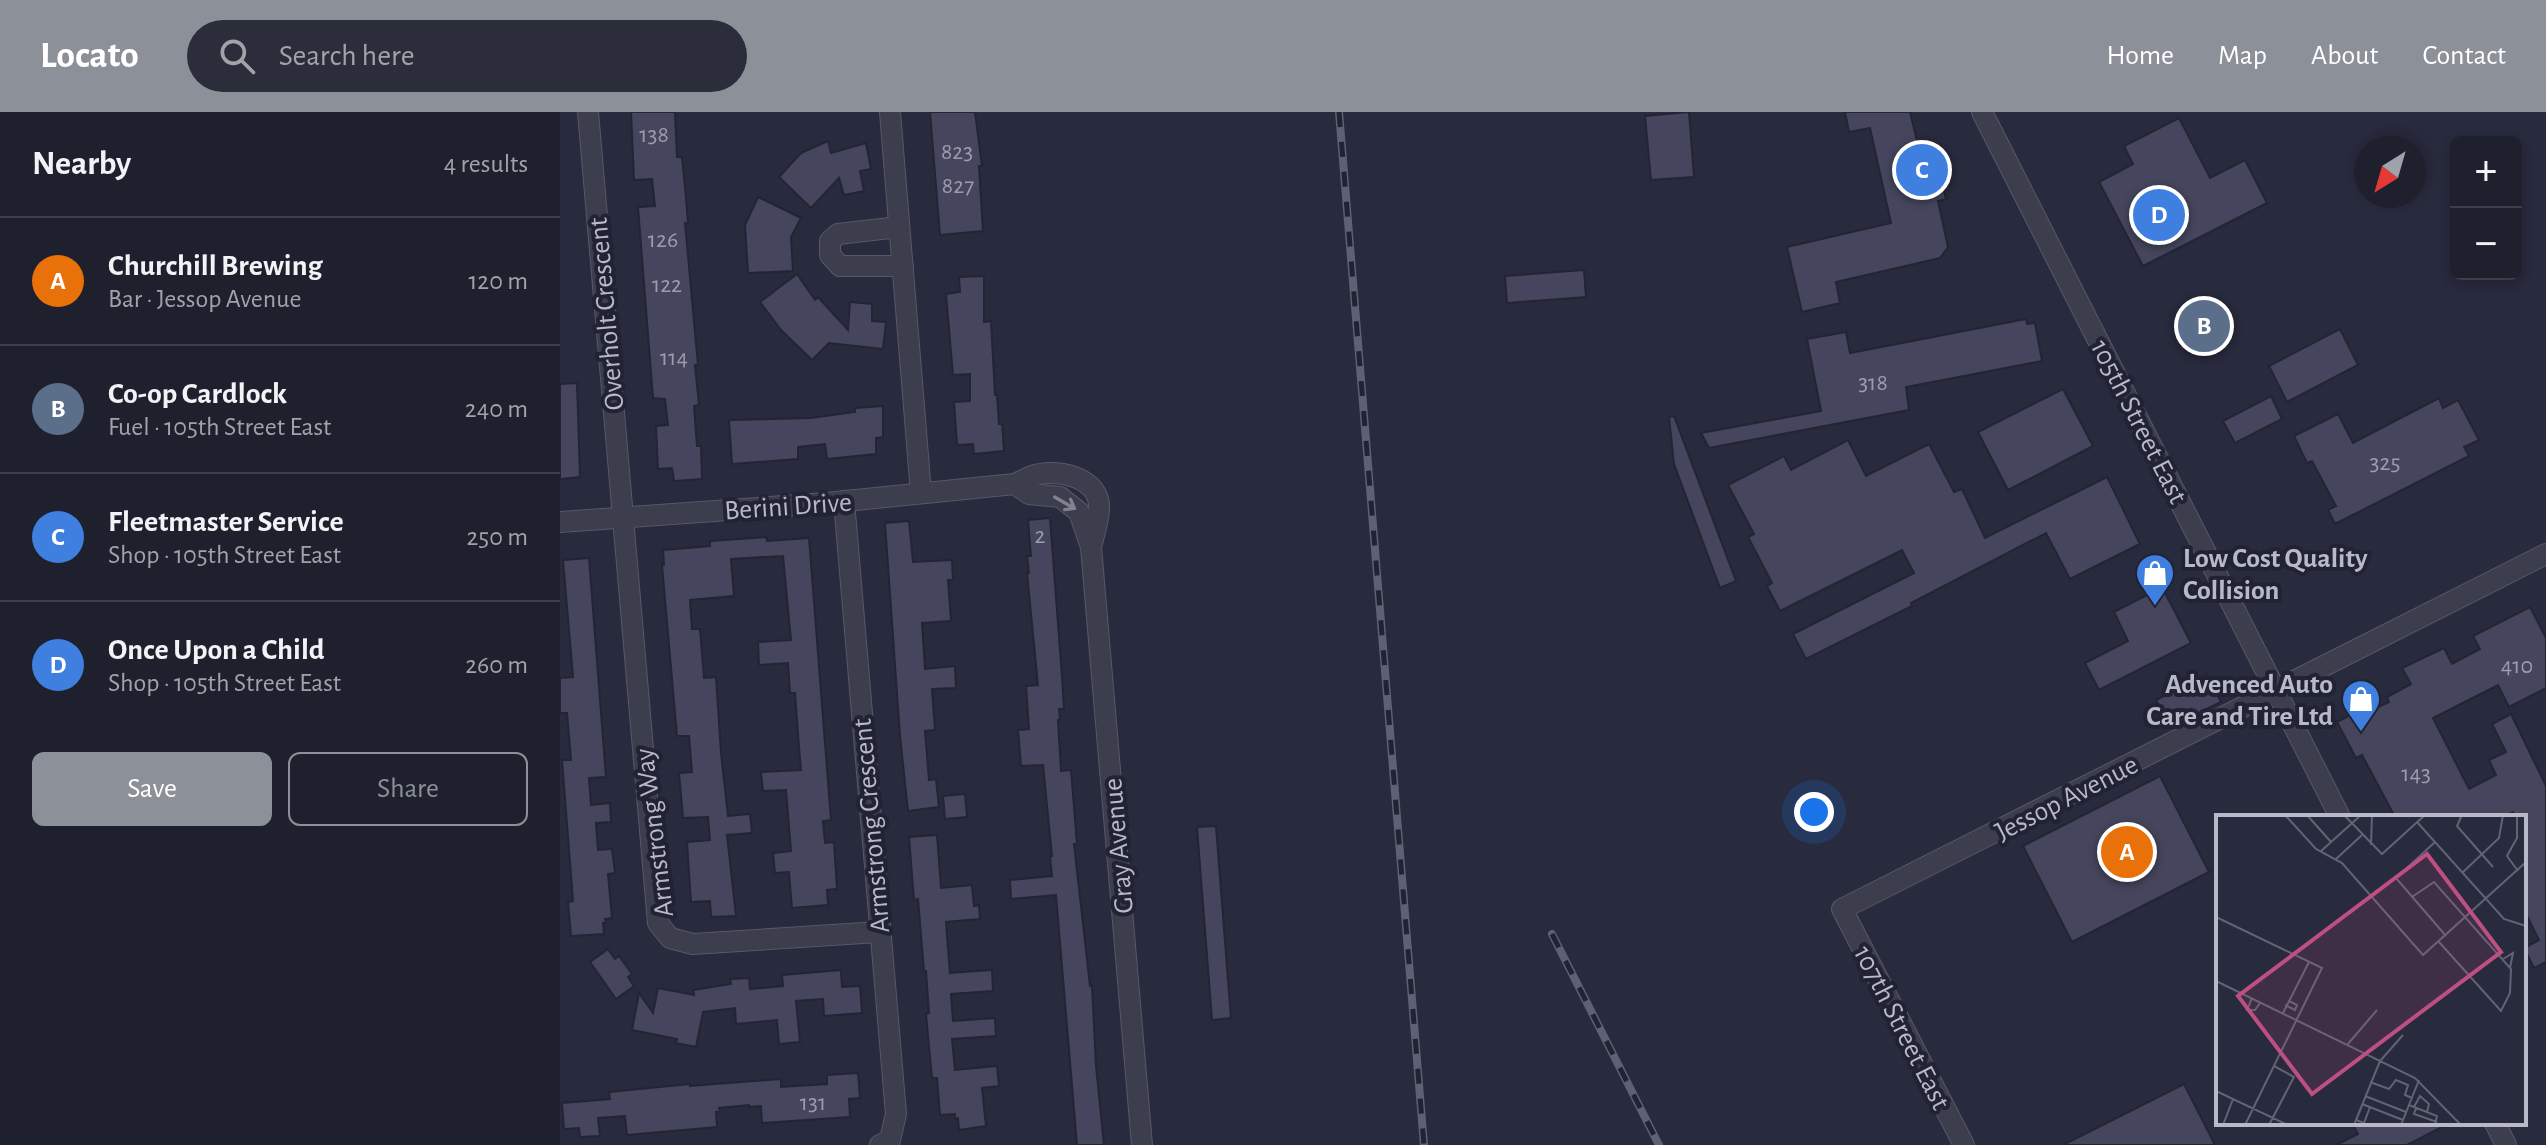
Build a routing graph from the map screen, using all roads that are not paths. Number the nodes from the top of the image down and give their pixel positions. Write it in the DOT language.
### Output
graph roads {
  1 [pos="588,112"];
  2 [pos="890,112"];
  3 [pos="1982,112"];
  4 [pos="899,227"];
  5 [pos="903,266"];
  6 [pos="1015,484"];
  7 [pos="921,493"];
  8 [pos="844,501"];
  9 [pos="622,516"];
  10 [pos="560,522"];
  11 [pos="1091,547"];
  12 [pos="2546,554"];
  13 [pos="2276,691"];
  14 [pos="2339,815"];
  15 [pos="1842,909"];
  16 [pos="879,932"];
  17 [pos="2496,1125"];
  18 [pos="880,1145"];
  19 [pos="1142,1145"];
  20 [pos="1964,1145"];
  21 [pos="2506,1145"];
  1 -- 9 [label="street, Overholt Crescent"];
  2 -- 4 [label="street"];
  3 -- 13 [label="street, 105th Street East"];
  4 -- 5 [label="street"];
  4 -- 5 [label="street"];
  5 -- 7 [label="street"];
  6 -- 7 [label="street, Berini Drive"];
  6 -- 11 [label="street, Gray Avenue, one-way"];
  6 -- 11 [label="street, Gray Avenue"];
  7 -- 8 [label="street, Berini Drive"];
  8 -- 9 [label="street, Berini Drive"];
  8 -- 16 [label="street, Armstrong Crescent"];
  9 -- 10 [label="street, Berini Drive"];
  9 -- 16 [label="street, Armstrong Way"];
  11 -- 19 [label="street, Gray Avenue"];
  12 -- 13 [label="street, Jessop Avenue"];
  13 -- 14 [label="street, 105th Street East"];
  13 -- 15 [label="street, Jessop Avenue"];
  15 -- 20 [label="street, 107th Street East"];
  16 -- 18 [label="street, Armstrong Crescent"];
  17 -- 21 [label="street"];
}
